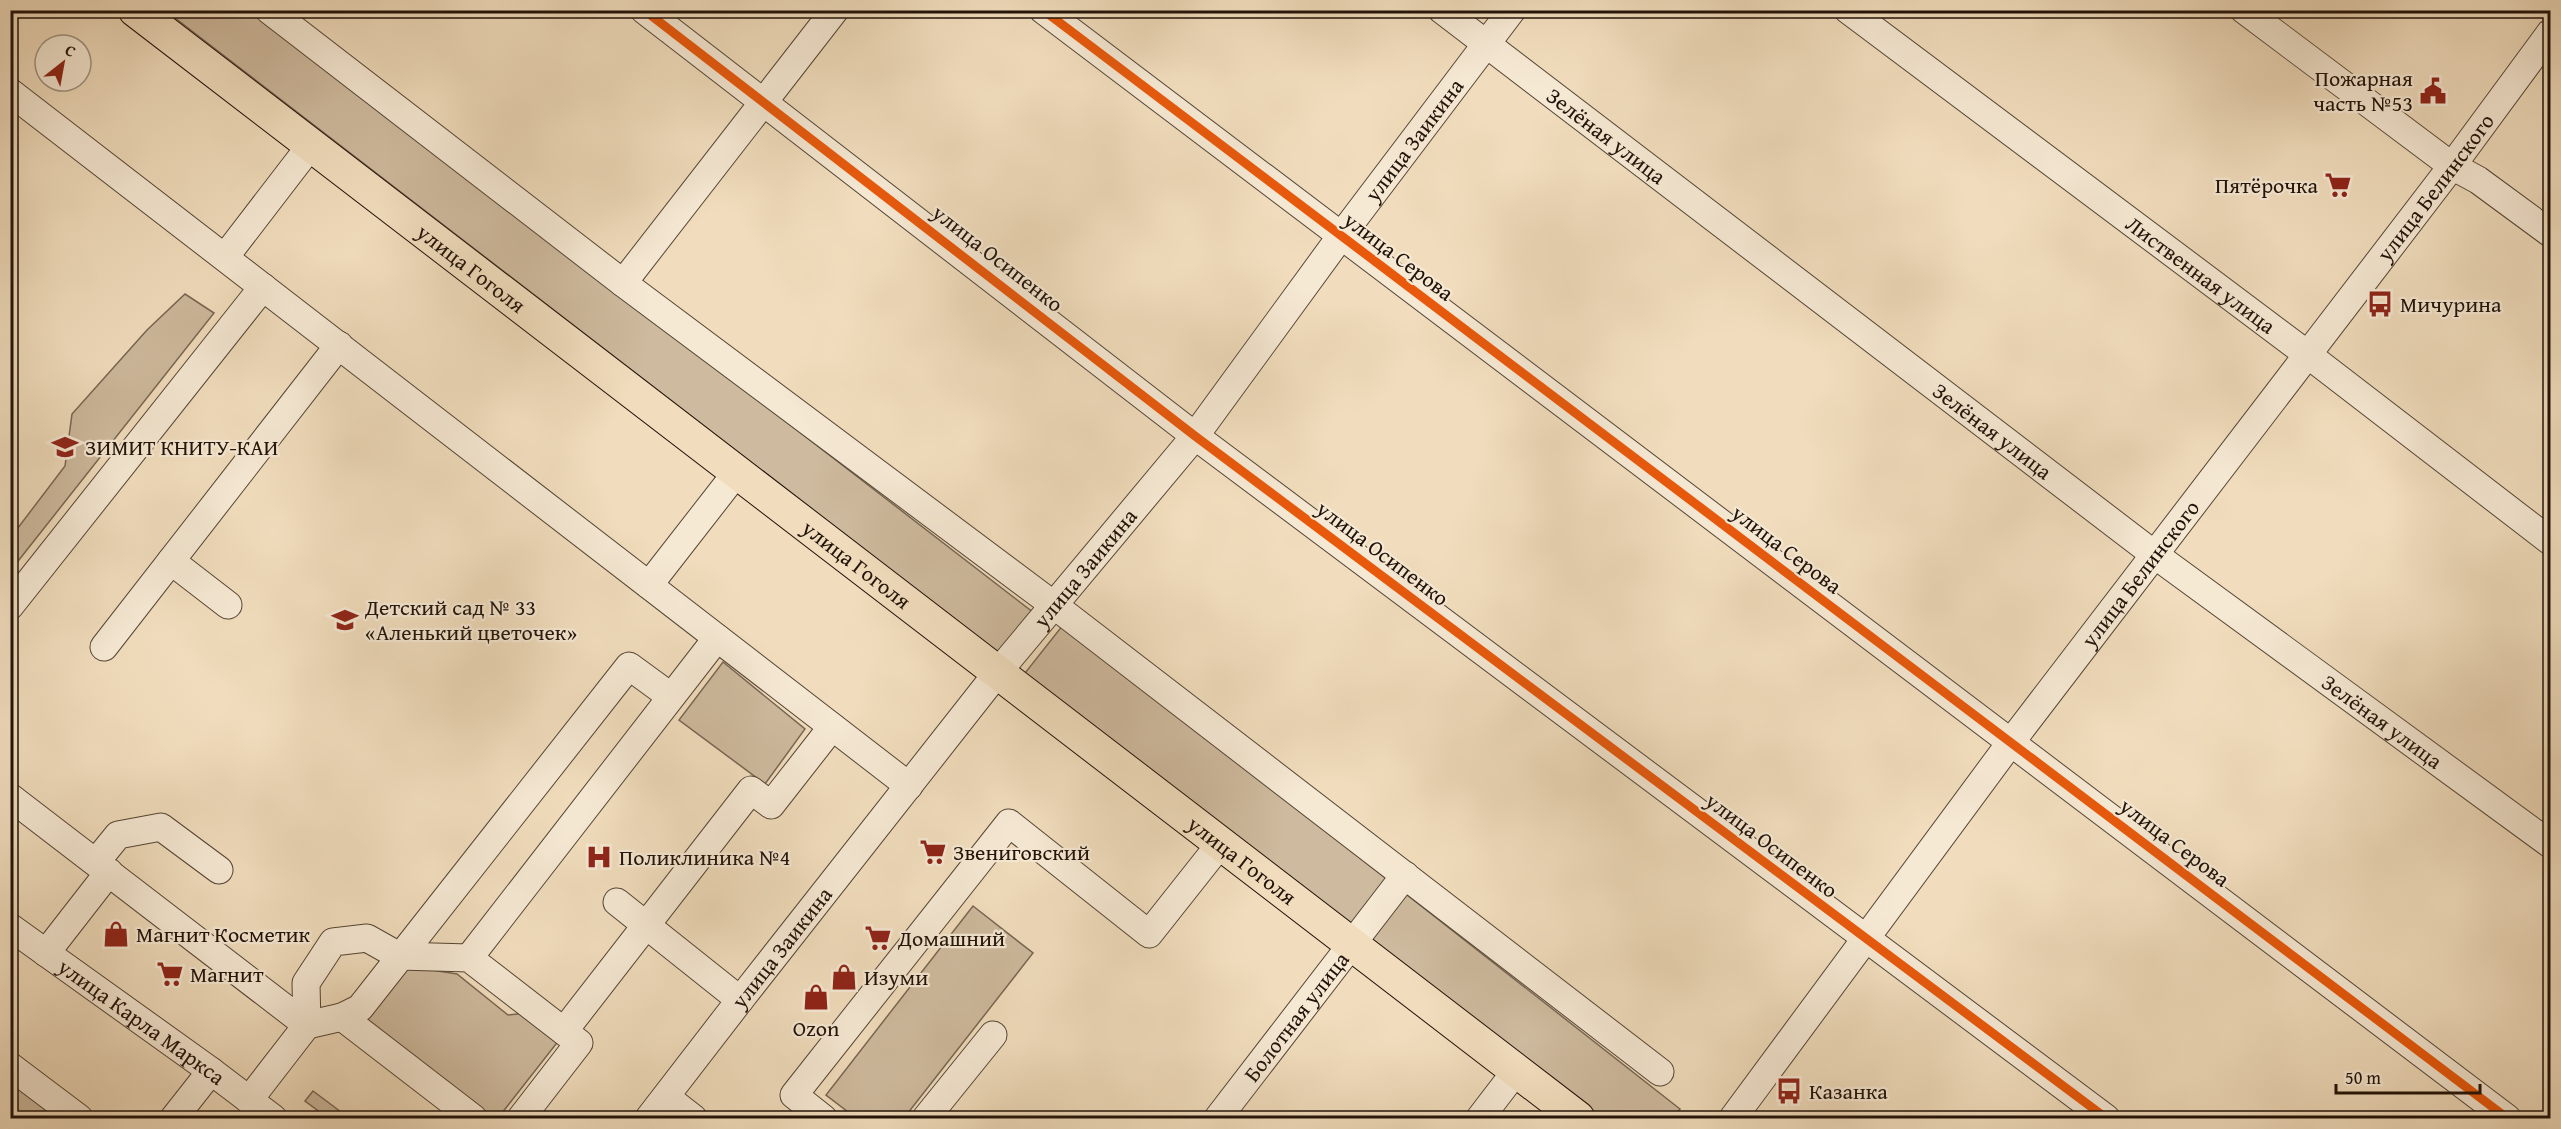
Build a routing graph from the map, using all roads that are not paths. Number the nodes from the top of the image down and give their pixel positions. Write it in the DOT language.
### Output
graph roads {
  1 [pos="135,10"];
  2 [pos="269,10"];
  3 [pos="644,10"];
  4 [pos="835,10"];
  5 [pos="1043,10"];
  6 [pos="1442,10"];
  7 [pos="1512,10"];
  8 [pos="1848,10"];
  9 [pos="2244,10"];
  10 [pos="2550,33"];
  11 [pos="1487,45"];
  12 [pos="10,93"];
  13 [pos="764,101"];
  14 [pos="311,145"];
  15 [pos="2452,166"];
  16 [pos="2550,233"];
  17 [pos="1341,236"];
  18 [pos="225,257"];
  19 [pos="623,283"];
  20 [pos="263,287"];
  21 [pos="339,345"];
  22 [pos="2307,354"];
  23 [pos="1195,436"];
  24 [pos="737,472"];
  25 [pos="2550,541"];
  26 [pos="2155,555"];
  27 [pos="171,561"];
  28 [pos="649,585"];
  29 [pos="228,605"];
  30 [pos="10,606"];
  31 [pos="1055,606"];
  32 [pos="717,638"];
  33 [pos="104,647"];
  34 [pos="998,672"];
  35 [pos="670,696"];
  36 [pos="832,727"];
  37 [pos="2011,742"];
  38 [pos="909,786"];
  39 [pos="10,797"];
  40 [pos="1221,843"];
  41 [pos="2550,844"];
  42 [pos="102,867"];
  43 [pos="219,870"];
  44 [pos="1405,875"];
  45 [pos="617,902"];
  46 [pos="646,925"];
  47 [pos="12,931"];
  48 [pos="1865,939"];
  49 [pos="1352,944"];
  50 [pos="46,953"];
  51 [pos="399,956"];
  52 [pos="469,958"];
  53 [pos="740,1000"];
  54 [pos="342,1017"];
  55 [pos="307,1025"];
  56 [pos="564,1031"];
  57 [pos="993,1035"];
  58 [pos="10,1066"];
  59 [pos="211,1071"];
  60 [pos="1516,1071"];
  61 [pos="1660,1072"];
  62 [pos="666,1097"];
  63 [pos="249,1100"];
  64 [pos="79,1119"];
  65 [pos="174,1119"];
  66 [pos="273,1119"];
  67 [pos="473,1119"];
  68 [pos="521,1119"];
  69 [pos="649,1119"];
  70 [pos="693,1119"];
  71 [pos="823,1119"];
  72 [pos="926,1119"];
  73 [pos="1218,1119"];
  74 [pos="1480,1119"];
  75 [pos="1578,1119"];
  76 [pos="1733,1119"];
  77 [pos="2106,1119"];
  78 [pos="2507,1119"];
  1 -- 14 [label="main road, улица Гоголя"];
  2 -- 19 [label="street"];
  3 -- 13 [label="street, улица Осипенко"];
  4 -- 13 [label="street"];
  5 -- 17 [label="street, улица Серова"];
  6 -- 11 [label="street, Зелёная улица"];
  7 -- 11 [label="street, улица Заикина"];
  8 -- 22 [label="street, Лиственная улица"];
  9 -- 15 [label="street"];
  10 -- 15 [label="street, улица Белинского"];
  11 -- 17 [label="street, улица Заикина"];
  11 -- 26 [label="street, Зелёная улица"];
  12 -- 18 [label="street"];
  13 -- 19 [label="street"];
  13 -- 23 [label="street, улица Осипенко"];
  14 -- 18 [label="street"];
  14 -- 24 [label="main road, улица Гоголя"];
  15 -- 16 [label="street"];
  15 -- 22 [label="street, улица Белинского"];
  17 -- 23 [label="street, улица Заикина"];
  17 -- 37 [label="street, улица Серова"];
  18 -- 20 [label="street"];
  19 -- 31 [label="street"];
  20 -- 21 [label="street"];
  20 -- 30 [label="street"];
  21 -- 27 [label="street"];
  21 -- 28 [label="street"];
  22 -- 25 [label="street, Лиственная улица"];
  22 -- 26 [label="street, улица Белинского"];
  23 -- 31 [label="street, улица Заикина"];
  23 -- 48 [label="street, улица Осипенко"];
  24 -- 28 [label="street"];
  24 -- 34 [label="main road, улица Гоголя"];
  26 -- 37 [label="street, улица Белинского"];
  26 -- 41 [label="street, Зелёная улица"];
  27 -- 29 [label="street"];
  27 -- 33 [label="street"];
  28 -- 32 [label="street"];
  31 -- 34 [label="street, улица Заикина"];
  31 -- 44 [label="street"];
  32 -- 35 [label="street"];
  32 -- 36 [label="street"];
  34 -- 38 [label="street, улица Заикина"];
  34 -- 40 [label="main road, улица Гоголя"];
  35 -- 51 [label="street"];
  35 -- 52 [label="street"];
  36 -- 38 [label="street"];
  36 -- 46 [label="street"];
  37 -- 48 [label="street, улица Белинского"];
  37 -- 78 [label="street, улица Серова"];
  38 -- 53 [label="street, улица Заикина"];
  39 -- 42 [label="street"];
  40 -- 49 [label="main road, улица Гоголя"];
  40 -- 71 [label="street"];
  42 -- 43 [label="street"];
  42 -- 50 [label="street"];
  42 -- 55 [label="street"];
  44 -- 49 [label="street, Болотная улица"];
  44 -- 61 [label="street"];
  45 -- 46 [label="street"];
  46 -- 53 [label="street"];
  46 -- 56 [label="street"];
  47 -- 50 [label="street, улица Карла Маркса"];
  48 -- 76 [label="street, улица Белинского"];
  48 -- 77 [label="street, улица Осипенко"];
  49 -- 60 [label="main road, улица Гоголя"];
  49 -- 73 [label="street, Болотная улица"];
  50 -- 59 [label="street, улица Карла Маркса"];
  51 -- 52 [label="street"];
  51 -- 54 [label="street"];
  51 -- 55 [label="street"];
  52 -- 56 [label="street"];
  53 -- 62 [label="street, улица Заикина"];
  54 -- 55 [label="street"];
  54 -- 67 [label="street"];
  55 -- 63 [label="street"];
  56 -- 68 [label="street"];
  57 -- 72 [label="street"];
  58 -- 64 [label="street"];
  59 -- 63 [label="street, улица Карла Маркса"];
  59 -- 65 [label="street"];
  60 -- 74 [label="street"];
  60 -- 75 [label="main road, улица Гоголя"];
  62 -- 69 [label="street, улица Заикина"];
  62 -- 70 [label="street"];
  63 -- 66 [label="street, улица Карла Маркса"];
}
